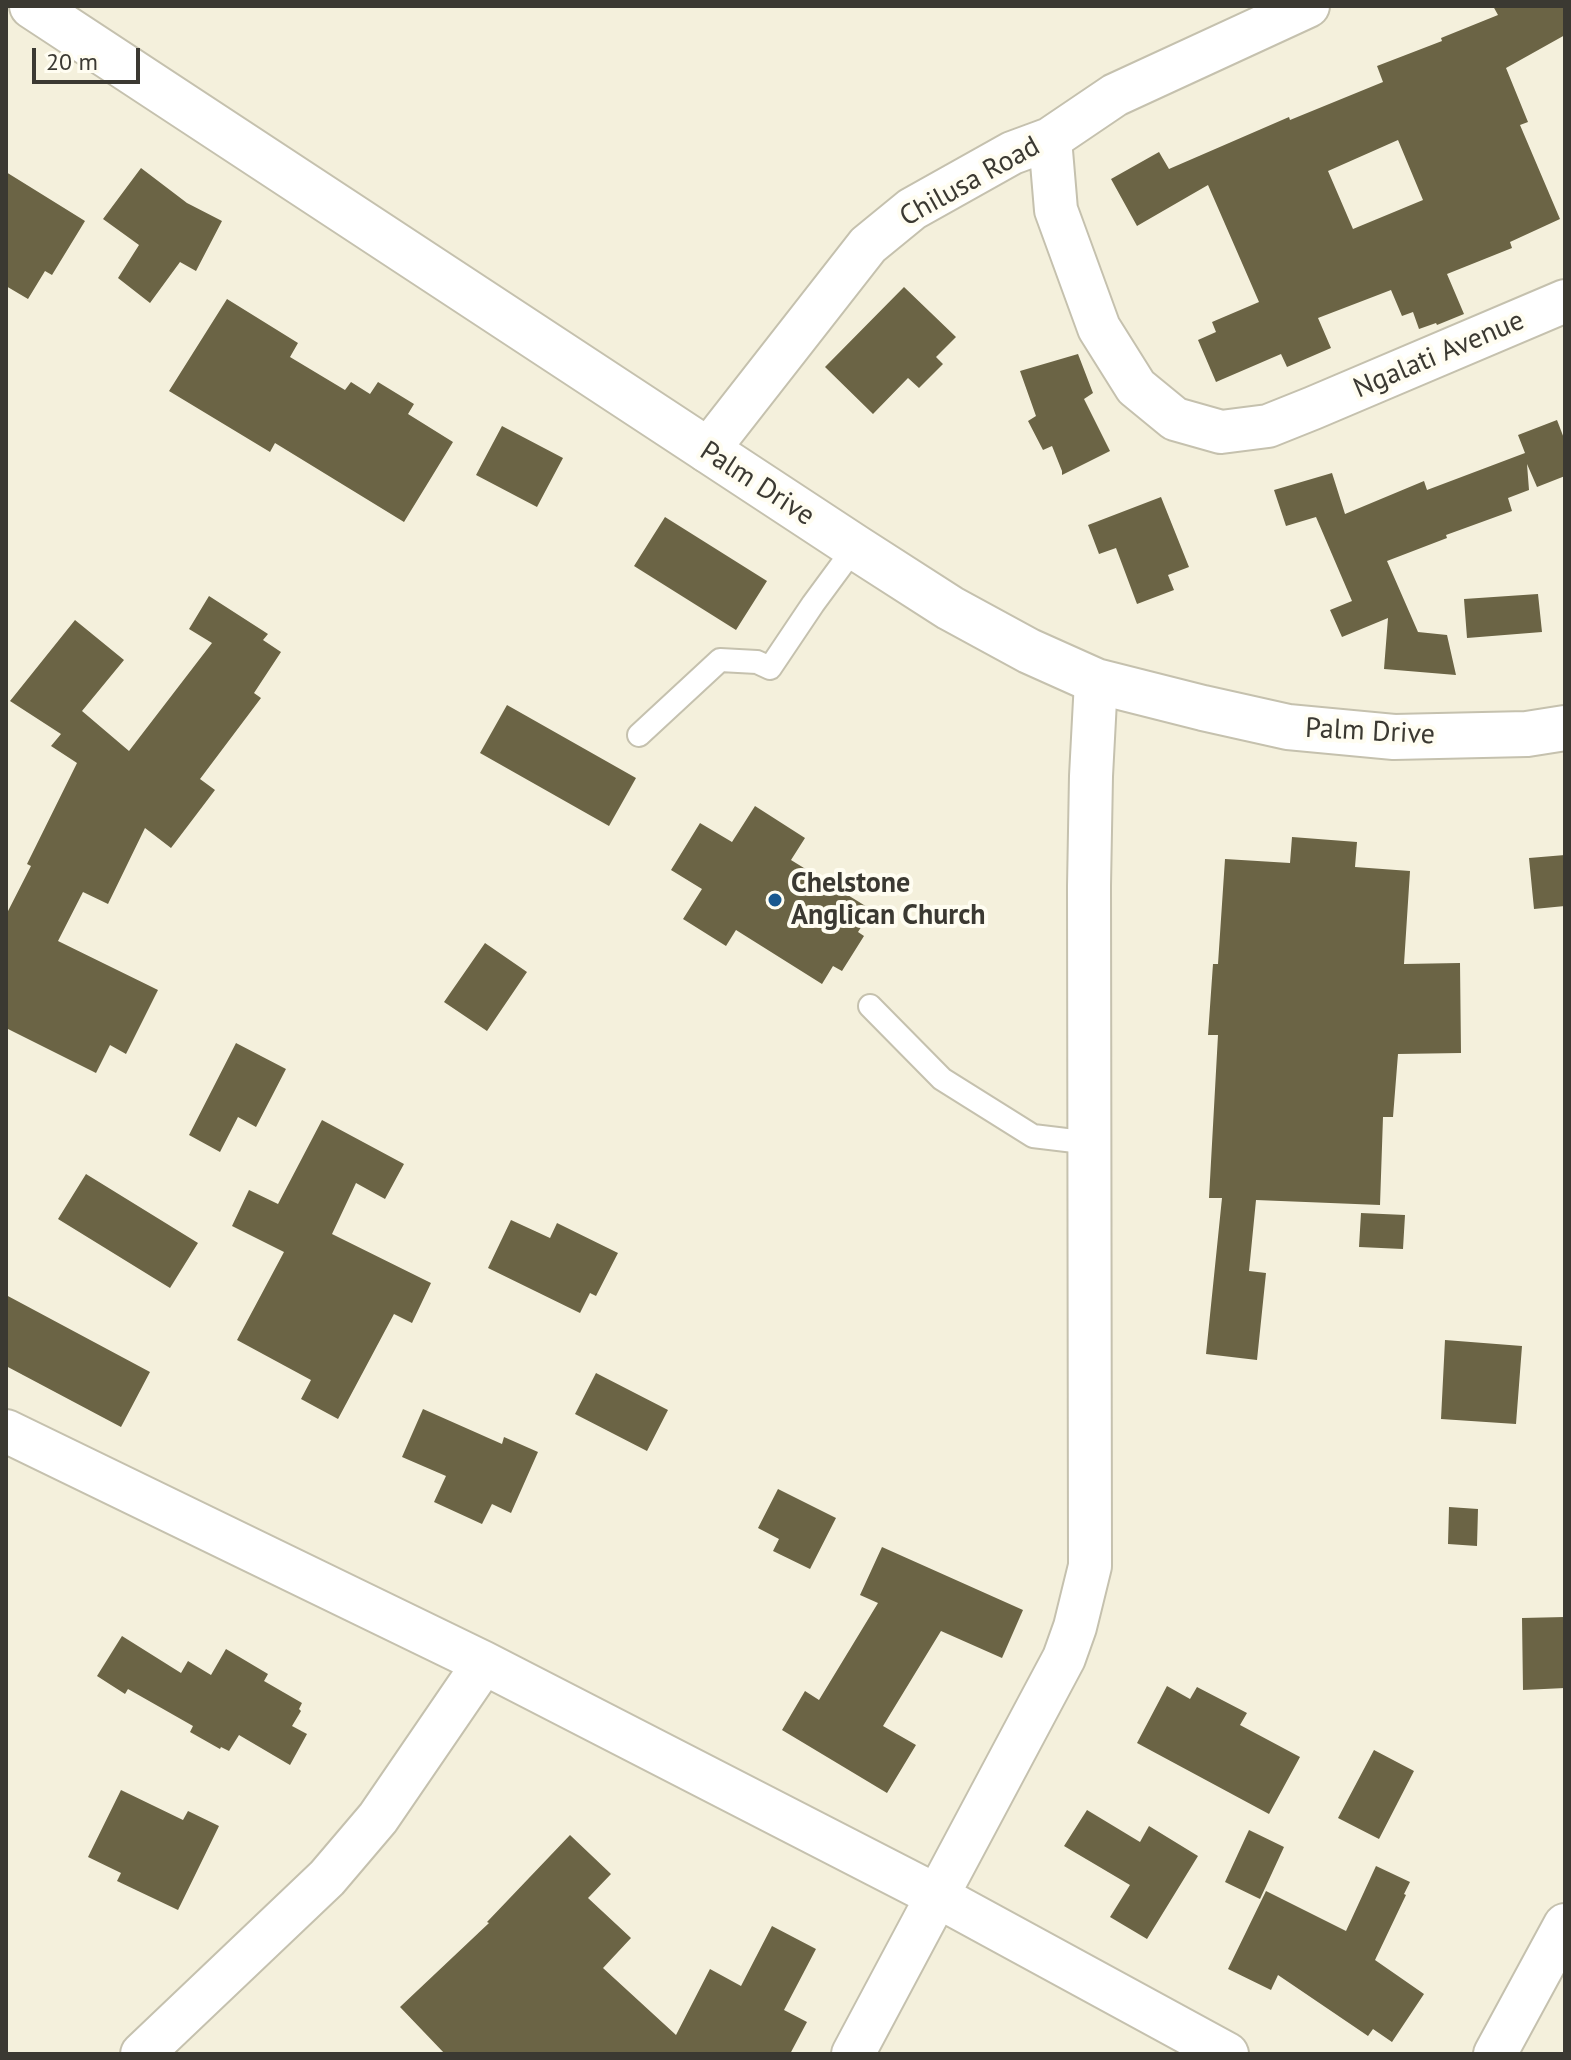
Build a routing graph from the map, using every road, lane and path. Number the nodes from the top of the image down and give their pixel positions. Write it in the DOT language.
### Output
graph roads {
  1 [pos="32,6"];
  2 [pos="1308,6"];
  3 [pos="1050,139"];
  4 [pos="1565,301"];
  5 [pos="707,451"];
  6 [pos="855,547"];
  7 [pos="1096,681"];
  8 [pos="1565,728"];
  9 [pos="639,735"];
  10 [pos="870,1006"];
  11 [pos="1091,1143"];
  12 [pos="6,1431"];
  13 [pos="484,1663"];
  14 [pos="937,1896"];
  15 [pos="1565,1925"];
  16 [pos="142,2054"];
  17 [pos="853,2054"];
  18 [pos="1227,2054"];
  19 [pos="1495,2054"];
  1 -- 5 [label="street, Palm Drive"];
  2 -- 3 [label="street, Chilusa Road"];
  3 -- 4 [label="street, Ngalati Avenue"];
  3 -- 5 [label="street, Chilusa Road"];
  5 -- 6 [label="street, Palm Drive"];
  6 -- 7 [label="street, Palm Drive"];
  6 -- 9 [label="lane"];
  7 -- 8 [label="street, Palm Drive"];
  7 -- 11 [label="street"];
  10 -- 11 [label="lane"];
  11 -- 14 [label="street"];
  12 -- 13 [label="street"];
  13 -- 14 [label="street"];
  13 -- 16 [label="street"];
  14 -- 17 [label="street"];
  14 -- 18 [label="street"];
  15 -- 19 [label="street"];
}
